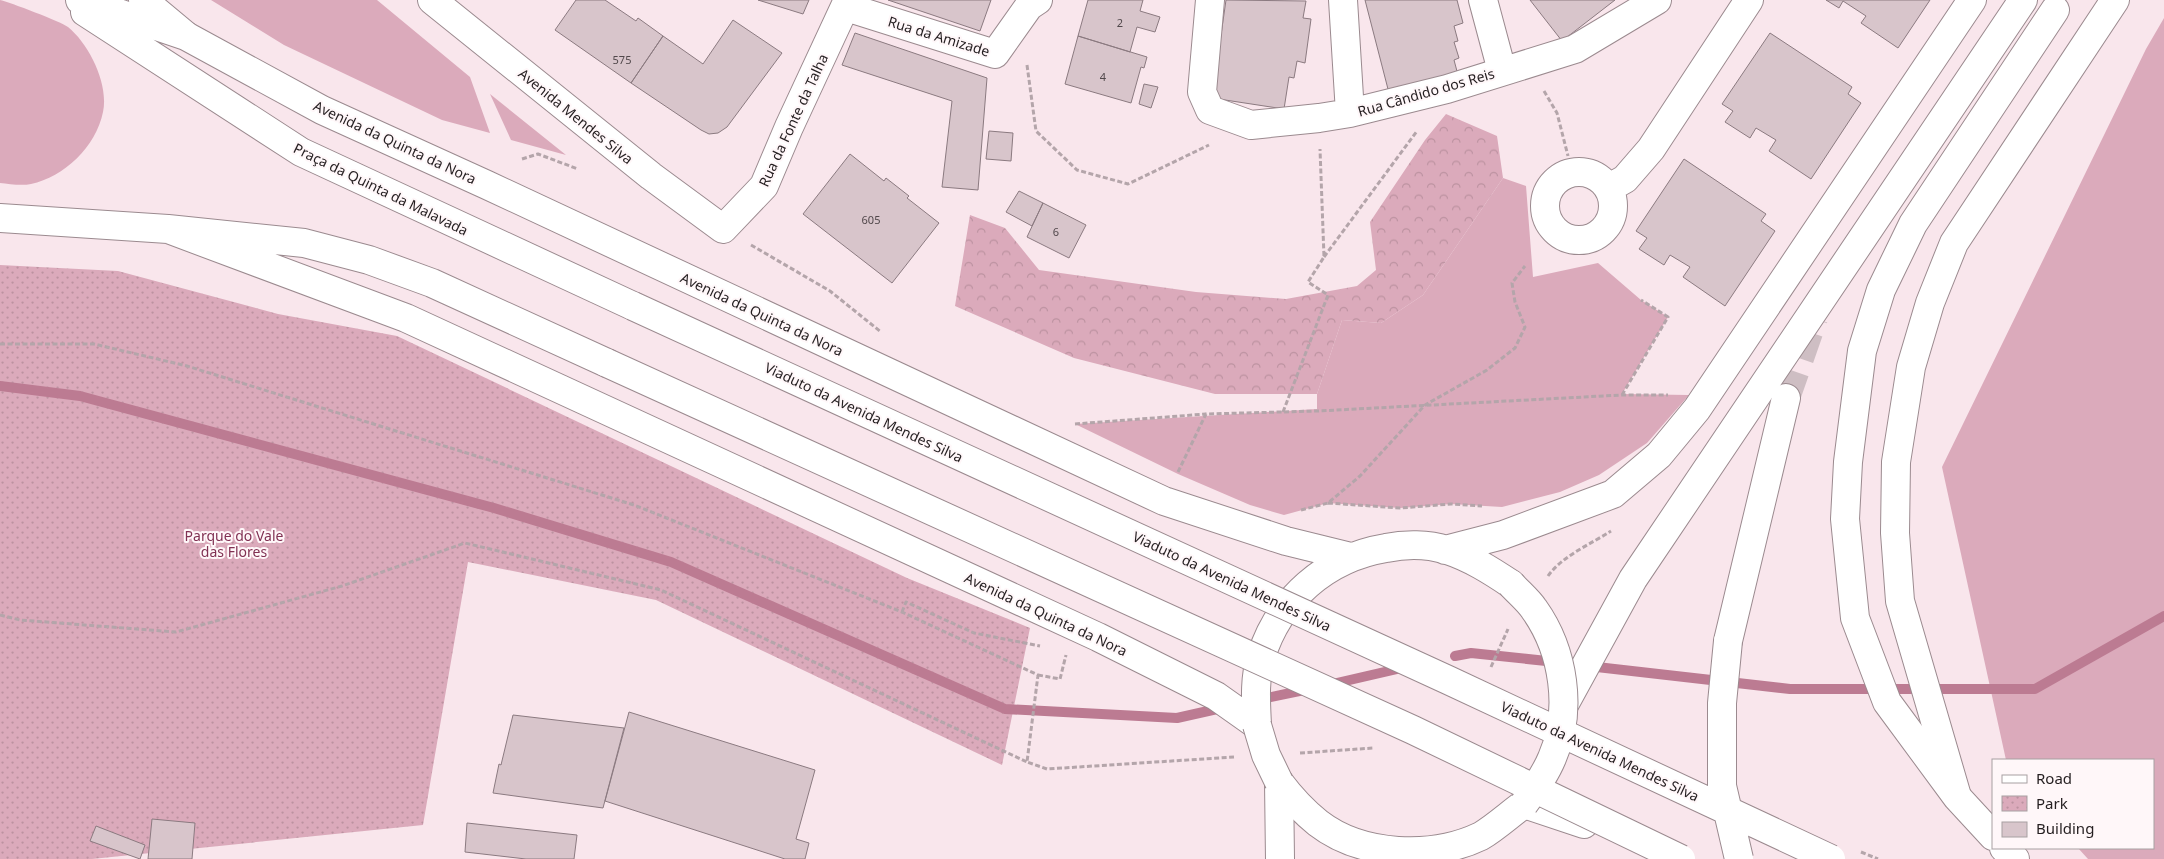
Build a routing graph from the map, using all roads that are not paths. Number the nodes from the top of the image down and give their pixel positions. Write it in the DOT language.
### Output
graph roads {
  1 [pos="66,0"];
  2 [pos="80,0"];
  3 [pos="143,0"];
  4 [pos="1038,0"];
  5 [pos="1210,0"];
  6 [pos="1343,0"];
  7 [pos="1482,0"];
  8 [pos="1657,0"];
  9 [pos="1749,0"];
  10 [pos="1972,0"];
  11 [pos="2023,0"];
  12 [pos="2115,0"];
  13 [pos="442,3"];
  14 [pos="847,4"];
  15 [pos="2054,10"];
  16 [pos="186,36"];
  17 [pos="1502,71"];
  18 [pos="1350,113"];
  19 [pos="1609,188"];
  20 [pos="0,218"];
  21 [pos="168,229"];
  22 [pos="722,229"];
  23 [pos="633,306"];
  24 [pos="1786,398"];
  25 [pos="1445,550"];
  26 [pos="1351,557"];
  27 [pos="1564,705"];
  28 [pos="1258,725"];
  29 [pos="1279,782"];
  30 [pos="1957,797"];
  31 [pos="1524,804"];
  32 [pos="1320,824"];
  33 [pos="1992,835"];
  34 [pos="1476,848"];
  35 [pos="2005,849"];
  36 [pos="1280,859"];
  37 [pos="1342,859"];
  38 [pos="1656,859"];
  39 [pos="1681,859"];
  40 [pos="1739,859"];
  41 [pos="1830,859"];
  42 [pos="2015,859"];
  1 -- 23 [label="main road, Praça da Quinta da Malavada"];
  2 -- 16 [label="main road"];
  3 -- 16 [label="main road"];
  4 -- 14 [label="main road, Rua da Amizade"];
  5 -- 18 [label="main road, Rua Cândido dos Reis"];
  6 -- 18 [label="main road, Rua Cândido dos Reis"];
  7 -- 17 [label="main road, Rua Cândido dos Reis"];
  8 -- 17 [label="main road, Rua Cândido dos Reis"];
  9 -- 19 [label="main road"];
  10 -- 25 [label="main road"];
  11 -- 27 [label="main road"];
  12 -- 30 [label="main road"];
  13 -- 22 [label="main road, Avenida Mendes Silva"];
  14 -- 22 [label="main road, Rua da Fonte da Talha"];
  15 -- 30 [label="main road"];
  16 -- 26 [label="main road, Avenida da Quinta da Nora"];
  17 -- 18 [label="main road, Rua Cândido dos Reis"];
  20 -- 21 [label="main road"];
  21 -- 28 [label="main road, Avenida da Quinta da Nora"];
  21 -- 39 [label="main road, bridge"];
  23 -- 41 [label="main road, Viaduto da Avenida Mendes Silva, bridge"];
  24 -- 40 [label="main road, bridge"];
  25 -- 26 [label="main road"];
  25 -- 27 [label="main road, bridge"];
  26 -- 28 [label="main road"];
  27 -- 31 [label="main road, bridge"];
  28 -- 29 [label="main road, bridge"];
  29 -- 32 [label="main road"];
  29 -- 36 [label="main road"];
  30 -- 33 [label="main road"];
  31 -- 34 [label="main road"];
  31 -- 38 [label="main road"];
  32 -- 34 [label="main road"];
  32 -- 37 [label="main road"];
  35 -- 42 [label="main road"];
}
